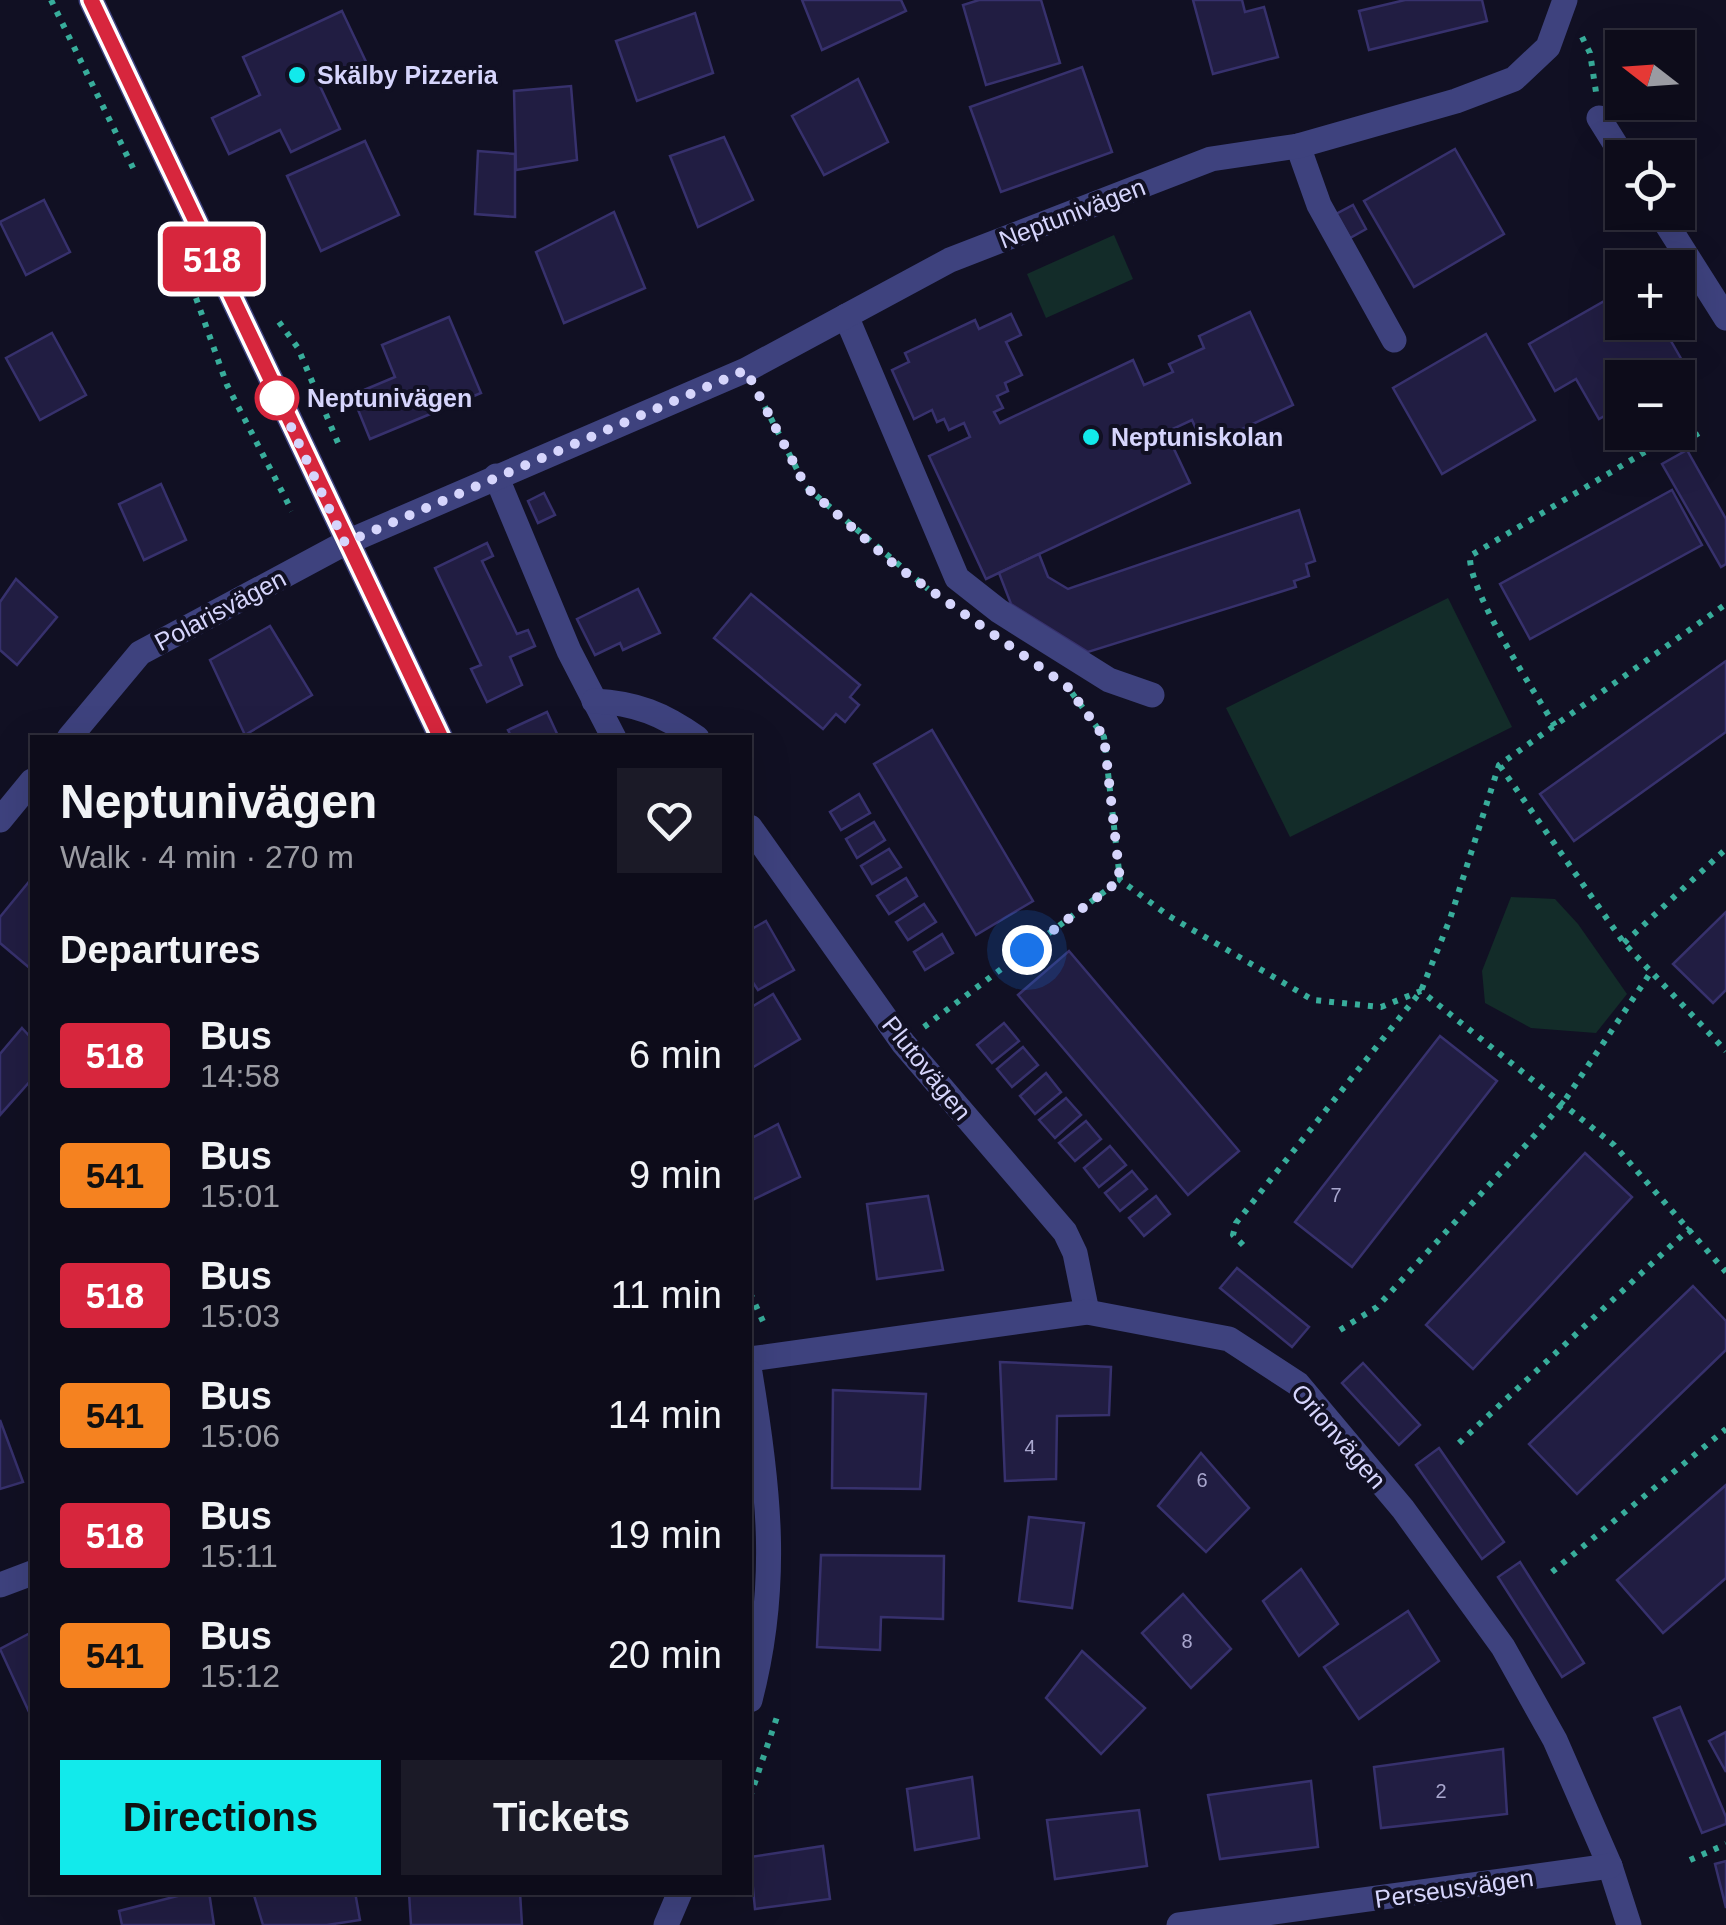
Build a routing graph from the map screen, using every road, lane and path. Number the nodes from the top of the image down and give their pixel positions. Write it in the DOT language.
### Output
graph roads {
  1 [pos="51,0"];
  2 [pos="91,0"];
  3 [pos="1565,1"];
  4 [pos="1599,118"];
  5 [pos="1613,140"];
  6 [pos="1298,146"];
  7 [pos="138,177"];
  8 [pos="1670,230"];
  9 [pos="190,283"];
  10 [pos="846,316"];
  11 [pos="1726,318"];
  12 [pos="1394,340"];
  13 [pos="746,370"];
  14 [pos="1698,438"];
  15 [pos="496,476"];
  16 [pos="292,511"];
  17 [pos="345,543"];
  18 [pos="942,599"];
  19 [pos="1726,604"];
  20 [pos="1067,686"];
  21 [pos="1152,696"];
  22 [pos="594,701"];
  23 [pos="1556,726"];
  24 [pos="72,735"];
  25 [pos="440,735"];
  26 [pos="612,735"];
  27 [pos="693,735"];
  28 [pos="1499,766"];
  29 [pos="30,783"];
  30 [pos="0,820"];
  31 [pos="752,830"];
  32 [pos="1726,849"];
  33 [pos="1120,880"];
  34 [pos="1624,943"];
  35 [pos="1651,972"];
  36 [pos="1421,991"];
  37 [pos="903,1042"];
  38 [pos="1726,1051"];
  39 [pos="1563,1103"];
  40 [pos="1690,1228"];
  41 [pos="1243,1244"];
  42 [pos="1726,1272"];
  43 [pos="1087,1312"];
  44 [pos="1340,1330"];
  45 [pos="752,1359"];
  46 [pos="752,1389"];
  47 [pos="1726,1429"];
  48 [pos="1459,1442"];
  49 [pos="1552,1572"];
  50 [pos="30,1574"];
  51 [pos="0,1585"];
  52 [pos="752,1692"];
  53 [pos="1726,1844"];
  54 [pos="1690,1860"];
  55 [pos="1610,1866"];
  56 [pos="679,1895"];
  57 [pos="666,1925"];
  58 [pos="1179,1925"];
  59 [pos="1629,1925"];
  1 -- 7 [label="path"];
  2 -- 17 [label="street"];
  3 -- 4 [label="path"];
  3 -- 6 [label="street, Neptunivägen"];
  4 -- 5 [label="street"];
  6 -- 10 [label="street, Neptunivägen"];
  6 -- 12 [label="street"];
  8 -- 11 [label="street"];
  9 -- 16 [label="path"];
  10 -- 13 [label="street, Neptunivägen"];
  10 -- 21 [label="street"];
  13 -- 15 [label="street, Neptunivägen"];
  13 -- 18 [label="path"];
  14 -- 23 [label="path"];
  15 -- 17 [label="street, Neptunivägen"];
  15 -- 22 [label="street"];
  17 -- 24 [label="street, Polarisvägen"];
  17 -- 25 [label="street"];
  19 -- 23 [label="path"];
  20 -- 33 [label="path"];
  22 -- 26 [label="street"];
  22 -- 27 [label="street"];
  23 -- 28 [label="path"];
  28 -- 34 [label="path"];
  28 -- 36 [label="path"];
  29 -- 30 [label="street"];
  31 -- 37 [label="street, Plutovägen"];
  32 -- 34 [label="path"];
  33 -- 36 [label="path"];
  33 -- 37 [label="path"];
  34 -- 35 [label="path"];
  35 -- 38 [label="path"];
  35 -- 39 [label="path"];
  36 -- 39 [label="path"];
  36 -- 41 [label="path"];
  37 -- 43 [label="street, Plutovägen"];
  39 -- 40 [label="path"];
  39 -- 44 [label="path"];
  40 -- 42 [label="path"];
  40 -- 48 [label="path"];
  43 -- 45 [label="street, Orionvägen"];
  43 -- 55 [label="street, Orionvägen"];
  46 -- 52 [label="street"];
  47 -- 49 [label="path"];
  50 -- 51 [label="street"];
  53 -- 54 [label="path"];
  55 -- 58 [label="street, Perseusvägen"];
  55 -- 59 [label="street, Orionvägen"];
  56 -- 57 [label="street"];
}
